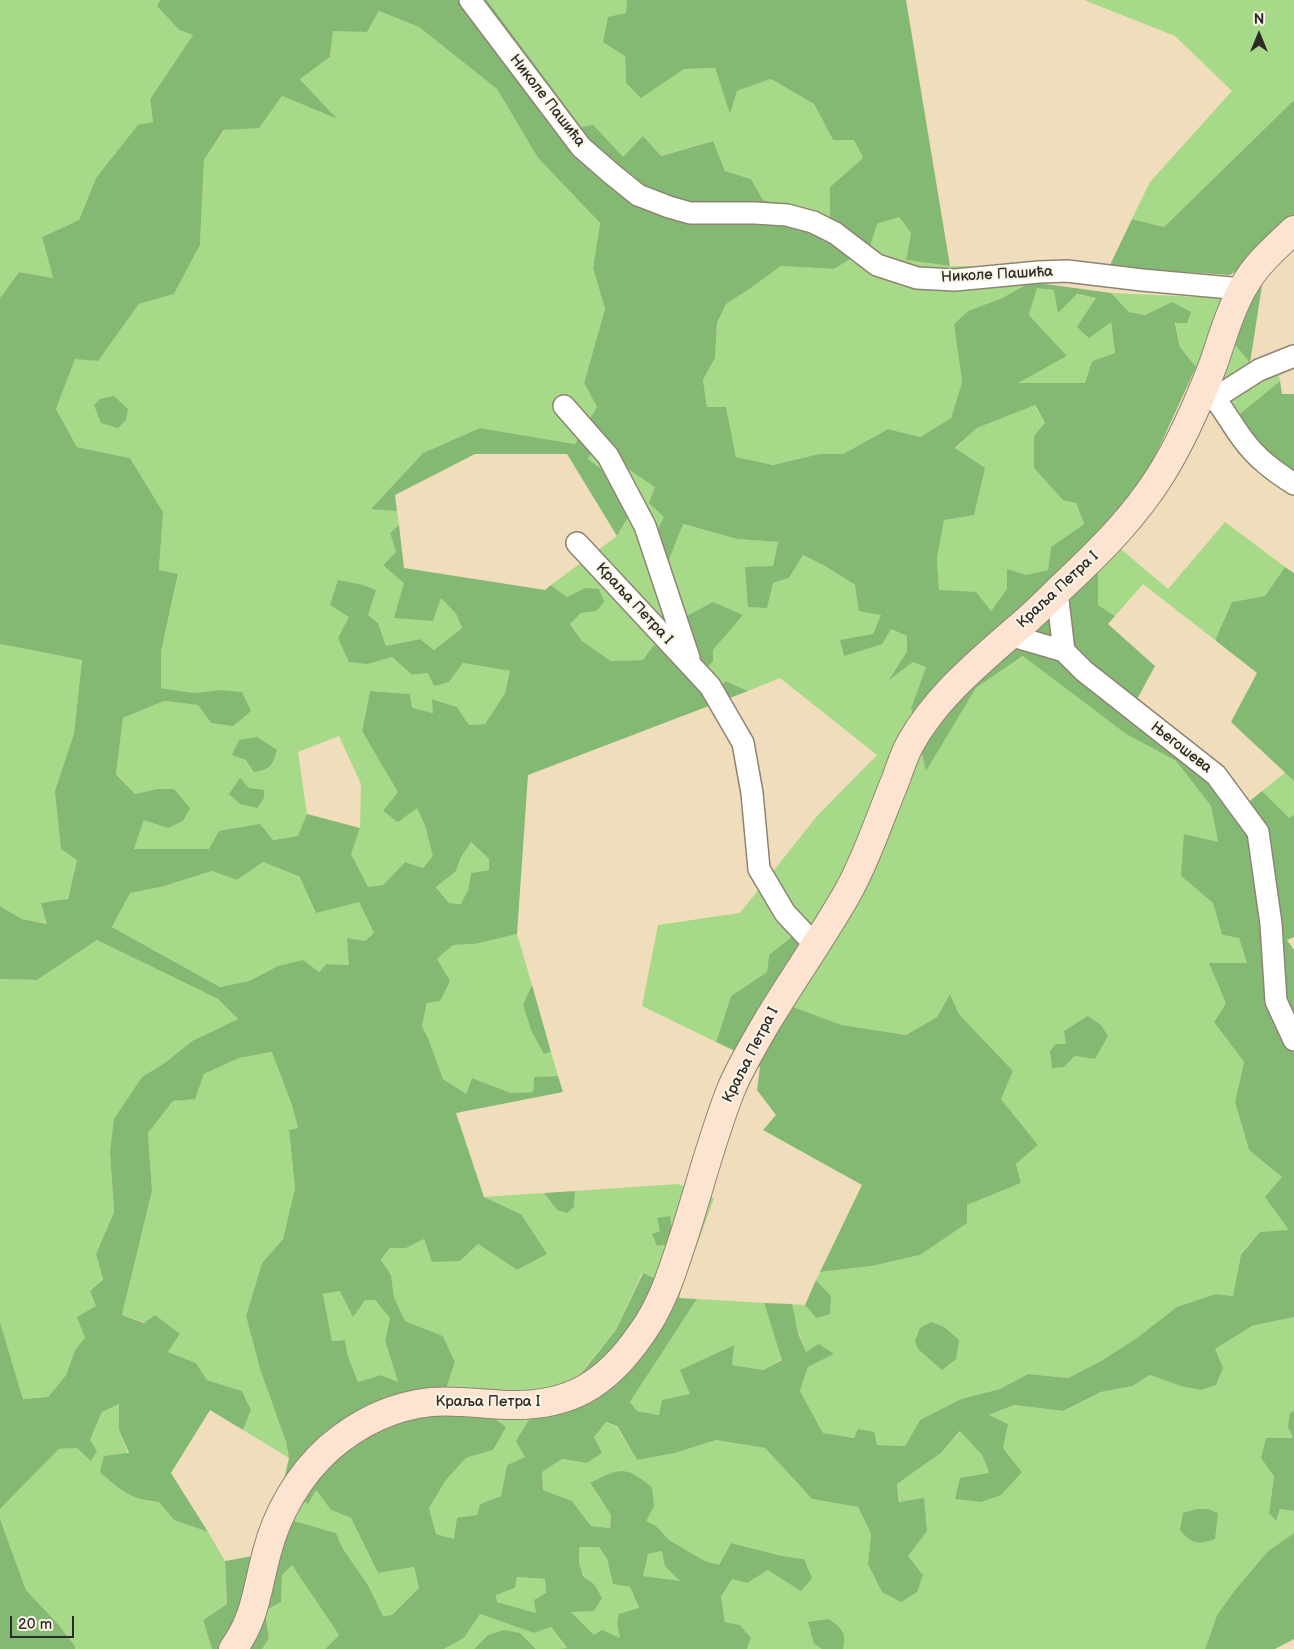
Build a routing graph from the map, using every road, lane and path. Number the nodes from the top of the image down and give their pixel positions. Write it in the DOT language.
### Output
graph roads {
  1 [pos="470,0"];
  2 [pos="1294,230"];
  3 [pos="1242,289"];
  4 [pos="1294,356"];
  5 [pos="1209,394"];
  6 [pos="564,406"];
  7 [pos="1294,484"];
  8 [pos="577,543"];
  9 [pos="1057,592"];
  10 [pos="1009,636"];
  11 [pos="1064,651"];
  12 [pos="692,666"];
  13 [pos="816,946"];
  14 [pos="1294,1040"];
  15 [pos="233,1649"];
  1 -- 3 [label="street, Николе Пашића"];
  2 -- 3 [label="street, Краља Петра I"];
  3 -- 5 [label="street, Краља Петра I"];
  4 -- 5 [label="street"];
  5 -- 7 [label="street"];
  5 -- 9 [label="street, Краља Петра I"];
  6 -- 12 [label="street, Краља Петра I"];
  8 -- 12 [label="street, Краља Петра I"];
  9 -- 10 [label="street, Краља Петра I"];
  9 -- 11 [label="street"];
  10 -- 11 [label="street, Његошева"];
  10 -- 13 [label="street, Краља Петра I"];
  11 -- 14 [label="street, Његошева"];
  12 -- 13 [label="street, Краља Петра I"];
  13 -- 15 [label="street, Краља Петра I"];
}
